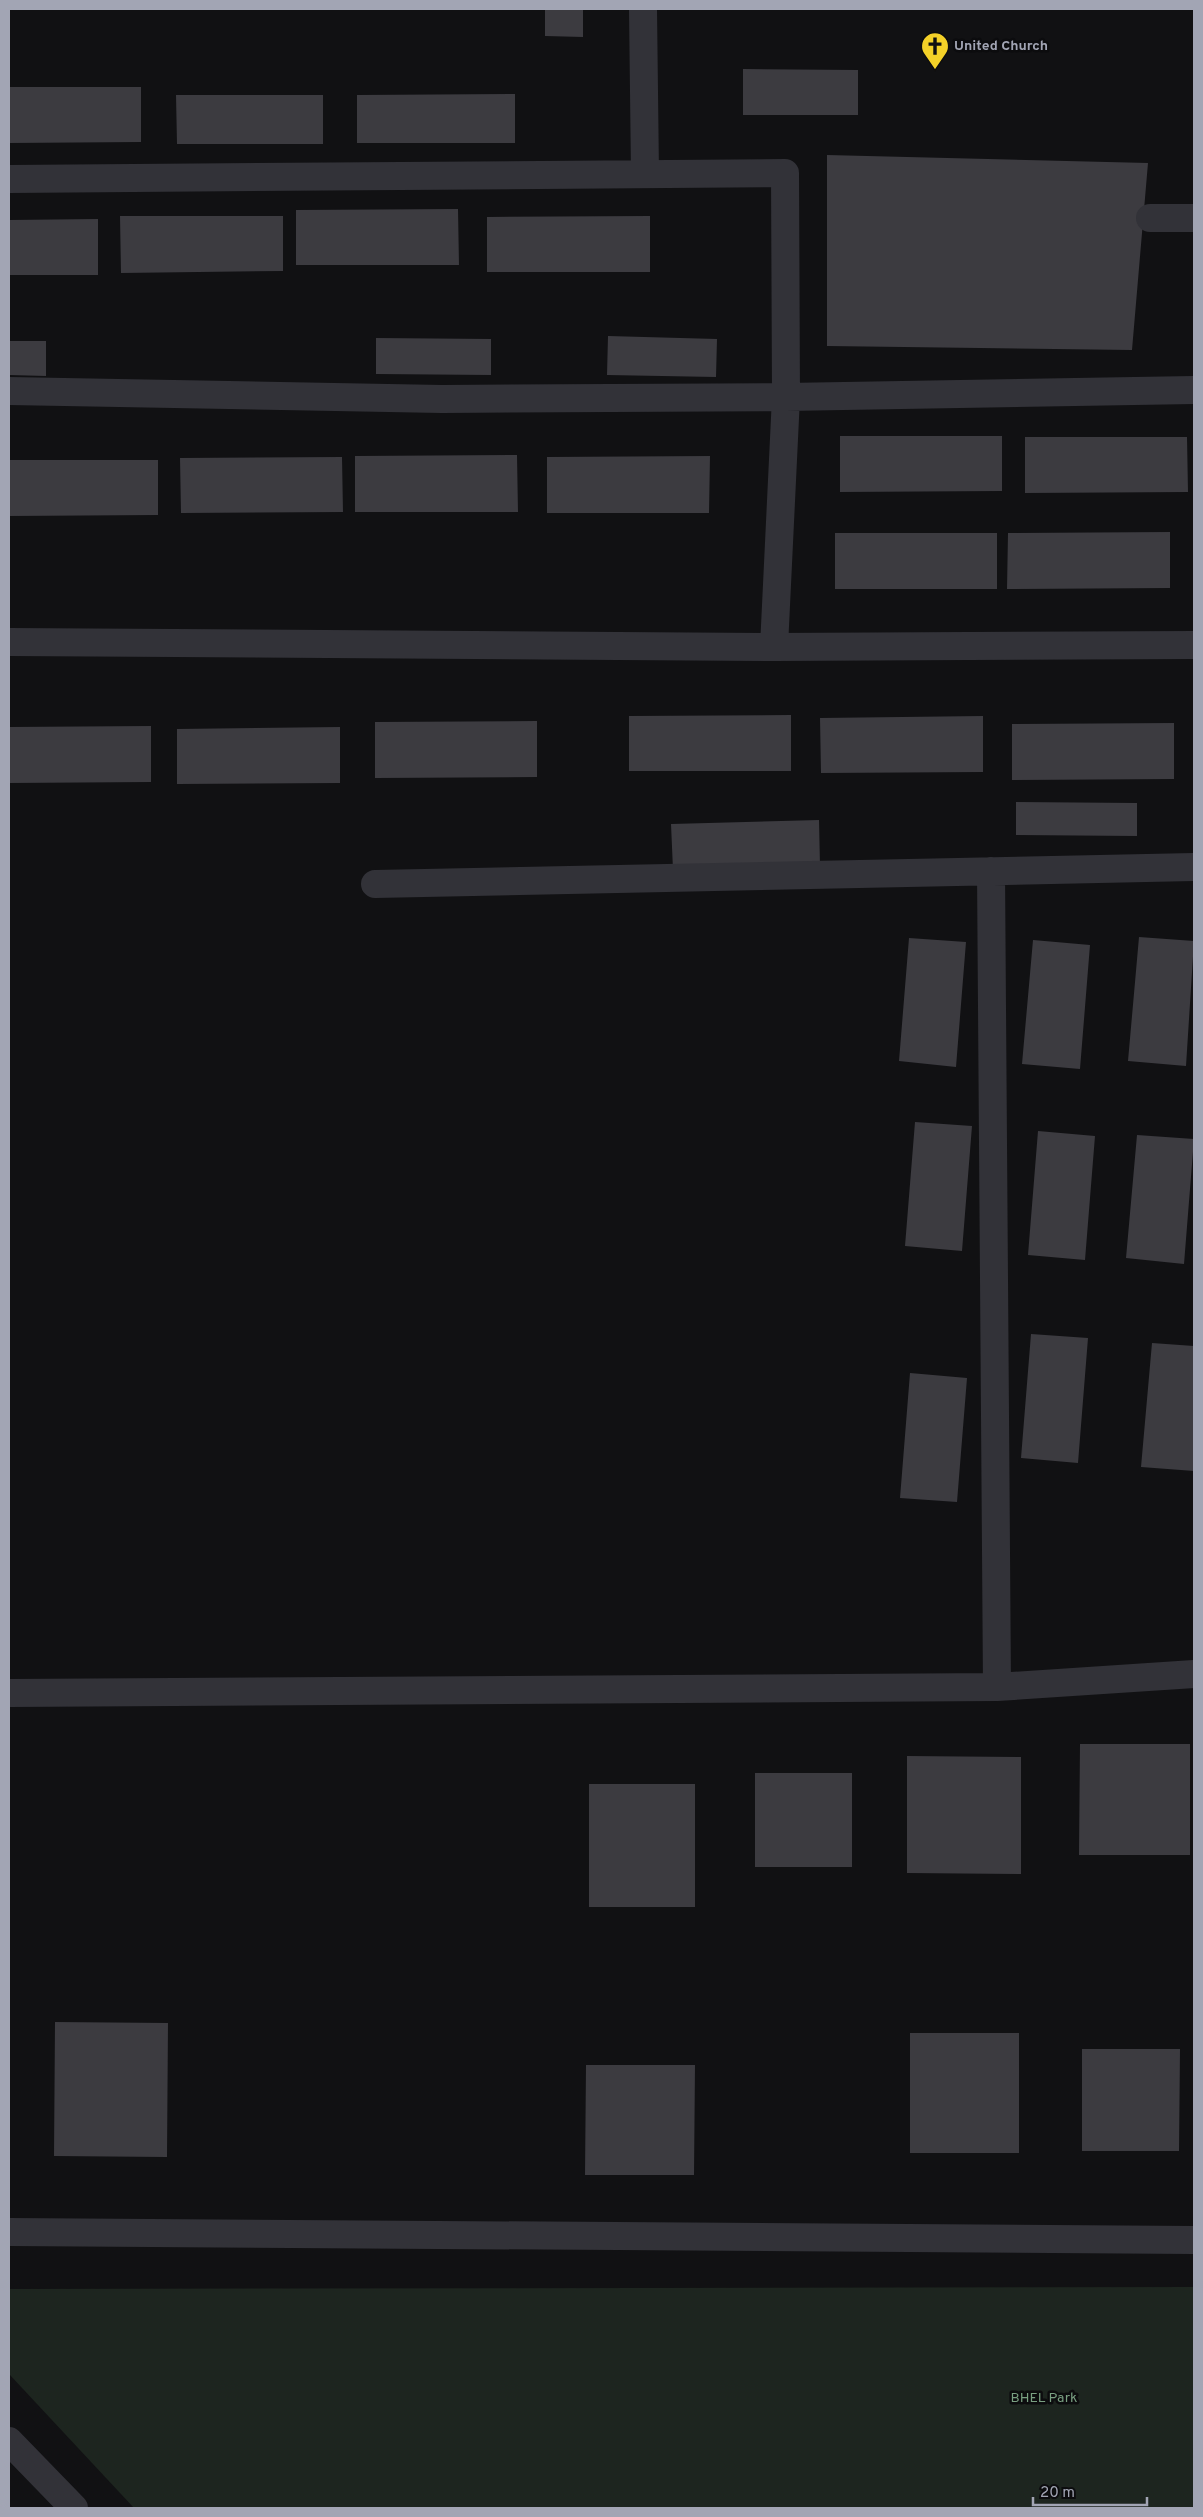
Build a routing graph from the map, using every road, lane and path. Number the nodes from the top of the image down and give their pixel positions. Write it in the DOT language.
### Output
graph roads {
  1 [pos="643,9"];
  2 [pos="645,174"];
  3 [pos="9,179"];
  4 [pos="1150,218"];
  5 [pos="1194,218"];
  6 [pos="1194,390"];
  7 [pos="9,391"];
  8 [pos="786,397"];
  9 [pos="9,642"];
  10 [pos="1194,645"];
  11 [pos="774,647"];
  12 [pos="1194,867"];
  13 [pos="991,871"];
  14 [pos="375,884"];
  15 [pos="1194,1674"];
  16 [pos="997,1687"];
  17 [pos="9,1693"];
  18 [pos="9,2232"];
  19 [pos="1194,2240"];
  20 [pos="9,2441"];
  21 [pos="74,2508"];
  1 -- 2 [label="street"];
  2 -- 3 [label="street"];
  2 -- 8 [label="street"];
  4 -- 5 [label="street"];
  6 -- 8 [label="street"];
  7 -- 8 [label="street"];
  8 -- 11 [label="street"];
  9 -- 11 [label="street"];
  10 -- 11 [label="street"];
  12 -- 13 [label="street"];
  13 -- 14 [label="street"];
  13 -- 16 [label="street"];
  15 -- 16 [label="street"];
  16 -- 17 [label="street"];
  18 -- 19 [label="street"];
  20 -- 21 [label="street"];
}
